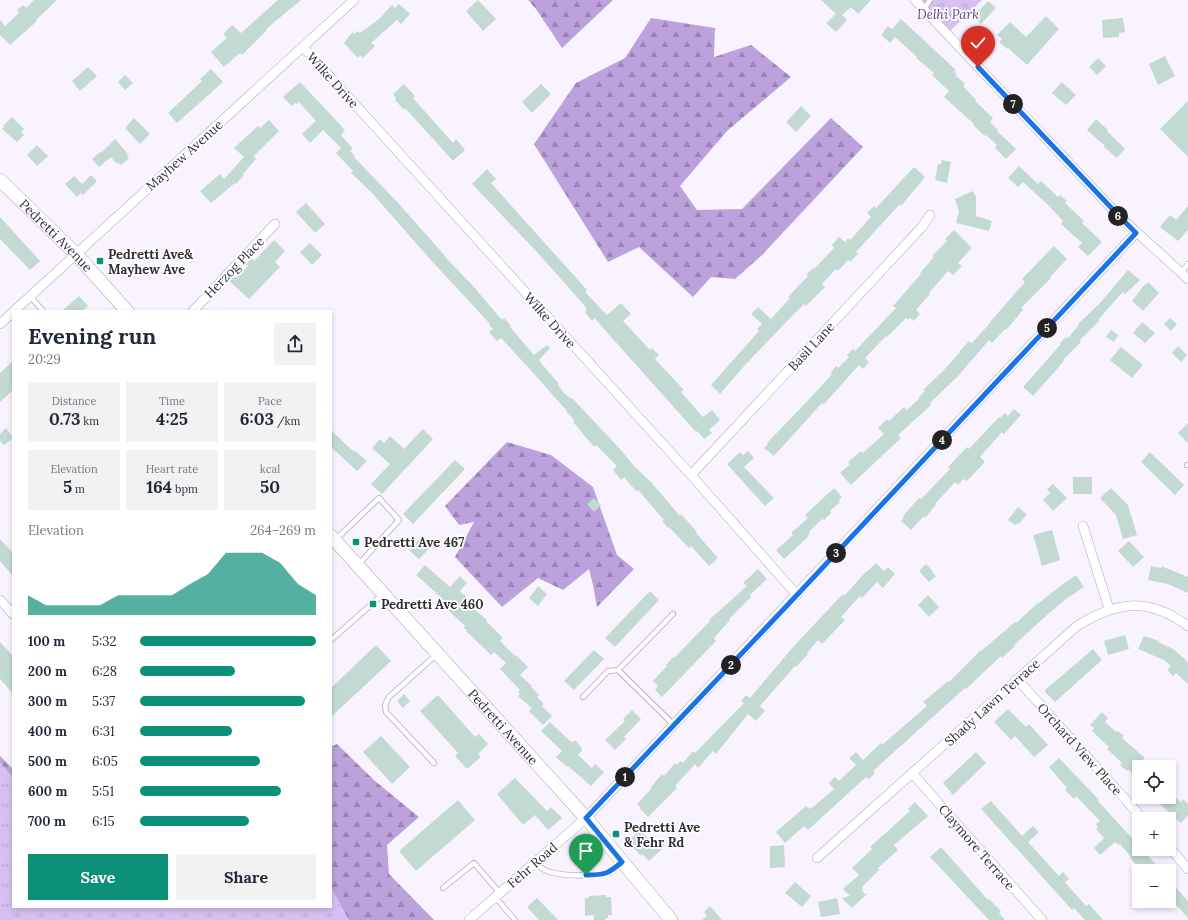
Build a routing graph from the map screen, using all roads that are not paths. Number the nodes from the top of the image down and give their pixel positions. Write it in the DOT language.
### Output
graph roads {
  1 [pos="354,0"];
  2 [pos="915,0"];
  3 [pos="930,0"];
  4 [pos="924,10"];
  5 [pos="303,47"];
  6 [pos="0,180"];
  7 [pos="930,214"];
  8 [pos="275,224"];
  9 [pos="1136,233"];
  10 [pos="76,254"];
  11 [pos="1188,264"];
  12 [pos="1184,276"];
  13 [pos="30,296"];
  14 [pos="16,310"];
  15 [pos="42,310"];
  16 [pos="126,310"];
  17 [pos="193,310"];
  18 [pos="12,314"];
  19 [pos="0,324"];
  20 [pos="691,475"];
  21 [pos="1083,526"];
  22 [pos="333,538"];
  23 [pos="358,566"];
  24 [pos="383,594"];
  25 [pos="797,595"];
  26 [pos="0,600"];
  27 [pos="1109,609"];
  28 [pos="12,613"];
  29 [pos="673,614"];
  30 [pos="1188,626"];
  31 [pos="332,639"];
  32 [pos="437,654"];
  33 [pos="618,670"];
  34 [pos="1017,679"];
  35 [pos="583,697"];
  36 [pos="674,725"];
  37 [pos="434,763"];
  38 [pos="912,773"];
  39 [pos="1137,812"];
  40 [pos="586,818"];
  41 [pos="1176,855"];
  42 [pos="817,858"];
  43 [pos="622,862"];
  44 [pos="535,863"];
  45 [pos="1188,868"];
  46 [pos="443,888"];
  47 [pos="498,895"];
  48 [pos="470,920"];
  49 [pos="515,920"];
  50 [pos="671,920"];
  51 [pos="1042,920"];
  1 -- 5 [label="street, Mayhew Avenue"];
  2 -- 4 [label="street"];
  3 -- 4 [label="lane"];
  4 -- 9 [label="street"];
  5 -- 10 [label="street, Mayhew Avenue"];
  5 -- 20 [label="street, Wilke Drive"];
  6 -- 10 [label="street, Pedretti Avenue"];
  7 -- 20 [label="street, Basil Lane"];
  8 -- 17 [label="street, Herzog Place"];
  9 -- 12 [label="street"];
  9 -- 25 [label="street, Fehr Road"];
  10 -- 13 [label="street, Mayhew Avenue"];
  10 -- 16 [label="street, Pedretti Avenue"];
  11 -- 12 [label="lane"];
  13 -- 14 [label="street, Mayhew Avenue"];
  13 -- 15 [label="lane"];
  18 -- 19 [label="street, Mayhew Avenue"];
  20 -- 25 [label="street, Wilke Drive"];
  21 -- 27 [label="street"];
  22 -- 23 [label="street, Pedretti Avenue"];
  22 -- 23 [label="lane"];
  23 -- 24 [label="street, Pedretti Avenue"];
  24 -- 31 [label="lane"];
  24 -- 32 [label="street, Pedretti Avenue"];
  25 -- 36 [label="street, Fehr Road"];
  26 -- 28 [label="street"];
  27 -- 30 [label="street, Shady Lawn Terrace"];
  27 -- 34 [label="street, Shady Lawn Terrace"];
  29 -- 33 [label="lane"];
  32 -- 37 [label="lane"];
  32 -- 40 [label="street, Pedretti Avenue"];
  33 -- 35 [label="lane"];
  33 -- 36 [label="lane"];
  34 -- 38 [label="street, Shady Lawn Terrace"];
  34 -- 39 [label="street, Orchard View Place"];
  36 -- 40 [label="street, Fehr Road"];
  38 -- 42 [label="street, Shady Lawn Terrace"];
  38 -- 51 [label="street, Claymore Terrace"];
  40 -- 43 [label="street, Pedretti Avenue"];
  40 -- 44 [label="street, Fehr Road"];
  41 -- 45 [label="street"];
  43 -- 44 [label="lane"];
  43 -- 50 [label="street, Pedretti Avenue"];
  44 -- 47 [label="street, Fehr Road"];
  46 -- 47 [label="lane"];
  47 -- 48 [label="street, Fehr Road"];
  47 -- 49 [label="lane"];
}
